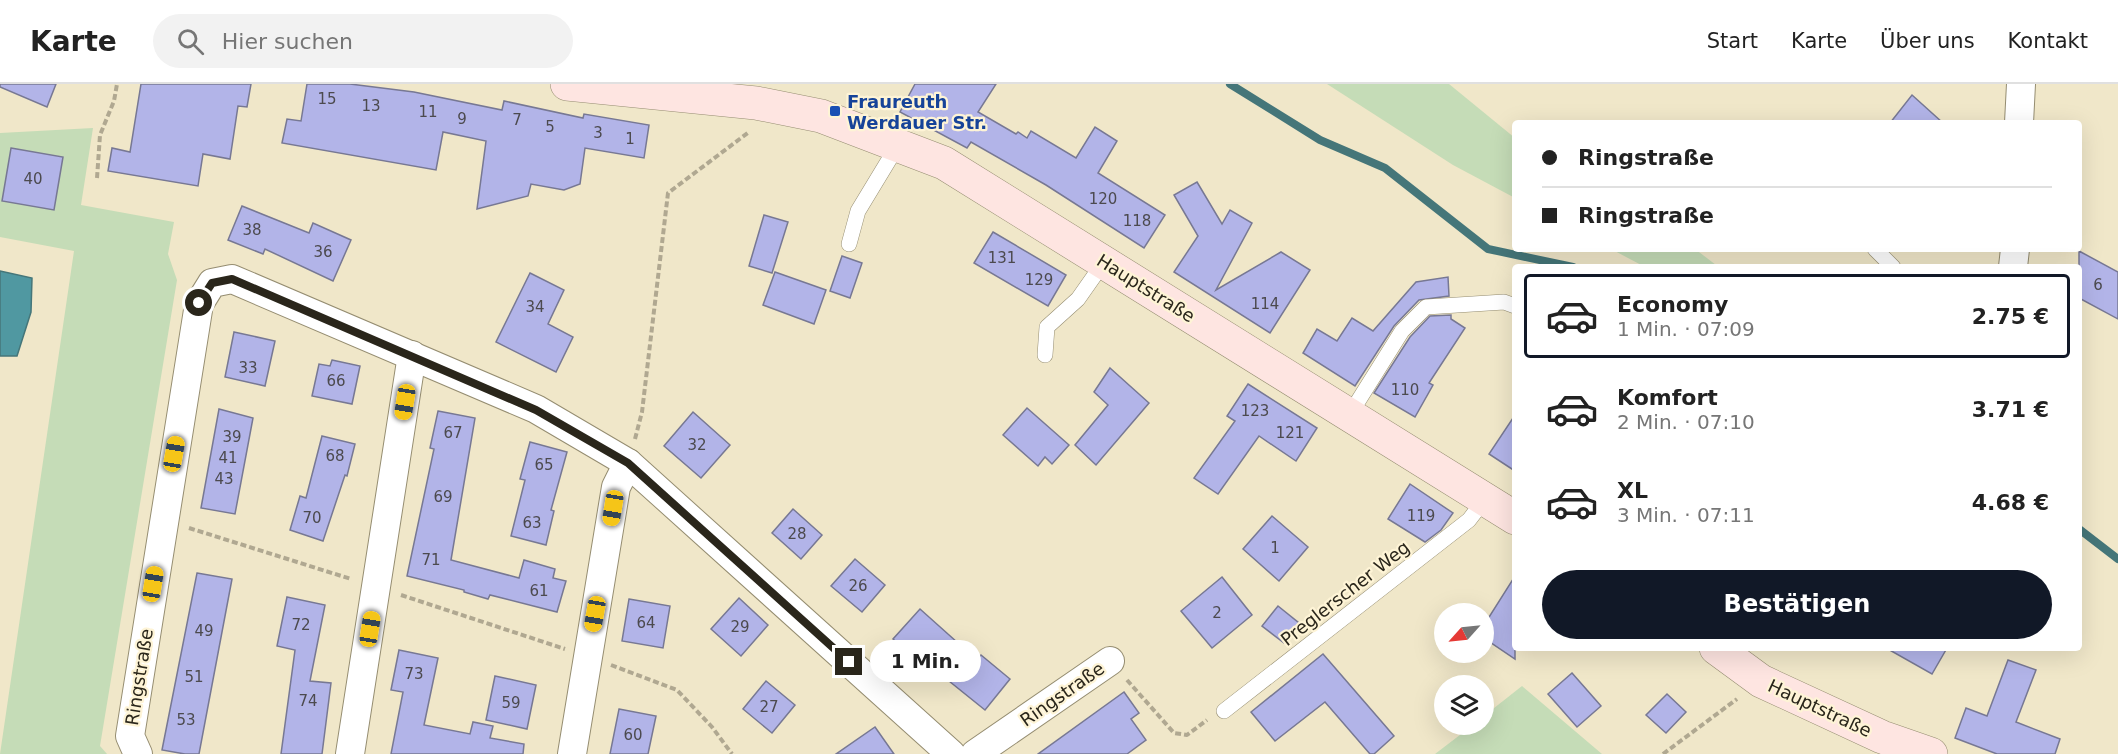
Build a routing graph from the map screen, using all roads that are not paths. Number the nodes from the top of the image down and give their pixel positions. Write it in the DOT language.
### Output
graph roads {
  1 [pos="567,84"];
  2 [pos="2021,84"];
  3 [pos="754,93"];
  4 [pos="2019,120"];
  5 [pos="898,145"];
  6 [pos="849,244"];
  7 [pos="1878,252"];
  8 [pos="1104,262"];
  9 [pos="1890,264"];
  10 [pos="1512,306"];
  11 [pos="1044,355"];
  12 [pos="412,356"];
  13 [pos="1350,414"];
  14 [pos="628,463"];
  15 [pos="1485,499"];
  16 [pos="1512,516"];
  17 [pos="1720,651"];
  18 [pos="1110,661"];
  19 [pos="1224,711"];
  20 [pos="138,754"];
  21 [pos="350,754"];
  22 [pos="572,754"];
  23 [pos="951,754"];
  24 [pos="975,754"];
  25 [pos="1931,754"];
  1 -- 3 [label="main road, Hauptstraße"];
  2 -- 4 [label="street"];
  3 -- 5 [label="main road, Hauptstraße"];
  5 -- 6 [label="lane"];
  5 -- 8 [label="main road, Hauptstraße"];
  7 -- 9 [label="lane"];
  8 -- 11 [label="lane"];
  8 -- 13 [label="main road, Hauptstraße"];
  10 -- 13 [label="lane"];
  12 -- 14 [label="street, Ringstraße"];
  12 -- 20 [label="street, Ringstraße"];
  12 -- 21 [label="street"];
  13 -- 15 [label="main road, Hauptstraße"];
  14 -- 22 [label="street"];
  14 -- 23 [label="street, Ringstraße"];
  15 -- 16 [label="main road, Hauptstraße"];
  15 -- 19 [label="lane, Preglerscher Weg"];
  17 -- 25 [label="main road, Hauptstraße"];
  18 -- 24 [label="street, Ringstraße"];
}
